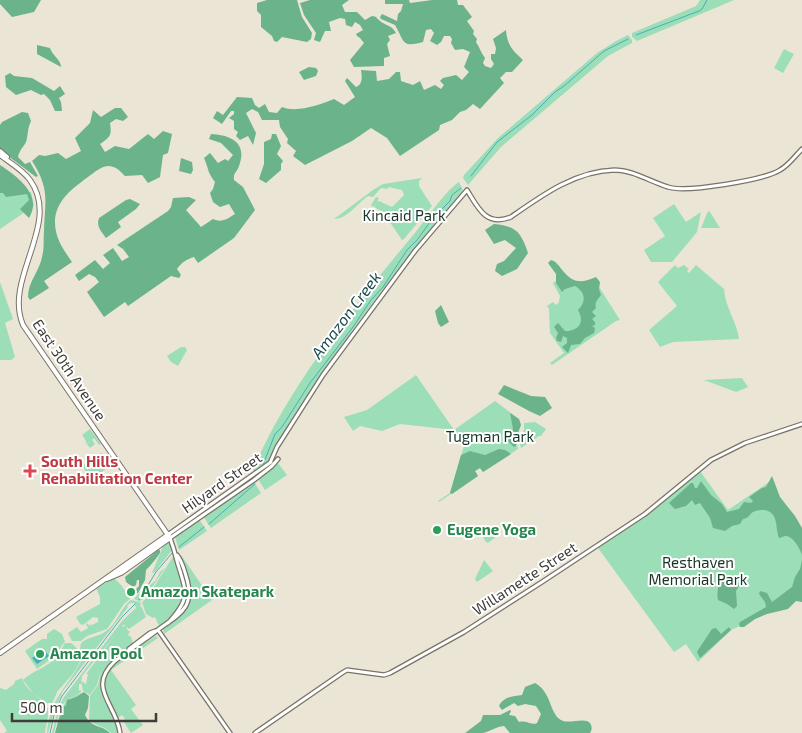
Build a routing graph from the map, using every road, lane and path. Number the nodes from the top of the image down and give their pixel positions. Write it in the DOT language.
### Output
graph roads {
  1 [pos="802,149"];
  2 [pos="0,154"];
  3 [pos="17,168"];
  4 [pos="802,424"];
  5 [pos="275,452"];
  6 [pos="278,459"];
  7 [pos="270,463"];
  8 [pos="170,536"];
  9 [pos="158,630"];
  10 [pos="0,653"];
  11 [pos="120,733"];
  12 [pos="230,733"];
  13 [pos="255,733"];
  1 -- 5 [label="main road"];
  2 -- 3 [label="main road"];
  2 -- 3 [label="main road, East 30th Avenue"];
  3 -- 8 [label="main road, East 30th Avenue"];
  4 -- 13 [label="main road, Willamette Street"];
  5 -- 6 [label="main road"];
  5 -- 7 [label="main road"];
  6 -- 7 [label="main road, Hilyard Street"];
  6 -- 8 [label="main road, Hilyard Street"];
  7 -- 8 [label="main road, Hilyard Street"];
  8 -- 9 [label="main road"];
  8 -- 10 [label="main road, Hilyard Street"];
  9 -- 11 [label="main road"];
  9 -- 12 [label="main road"];
}
